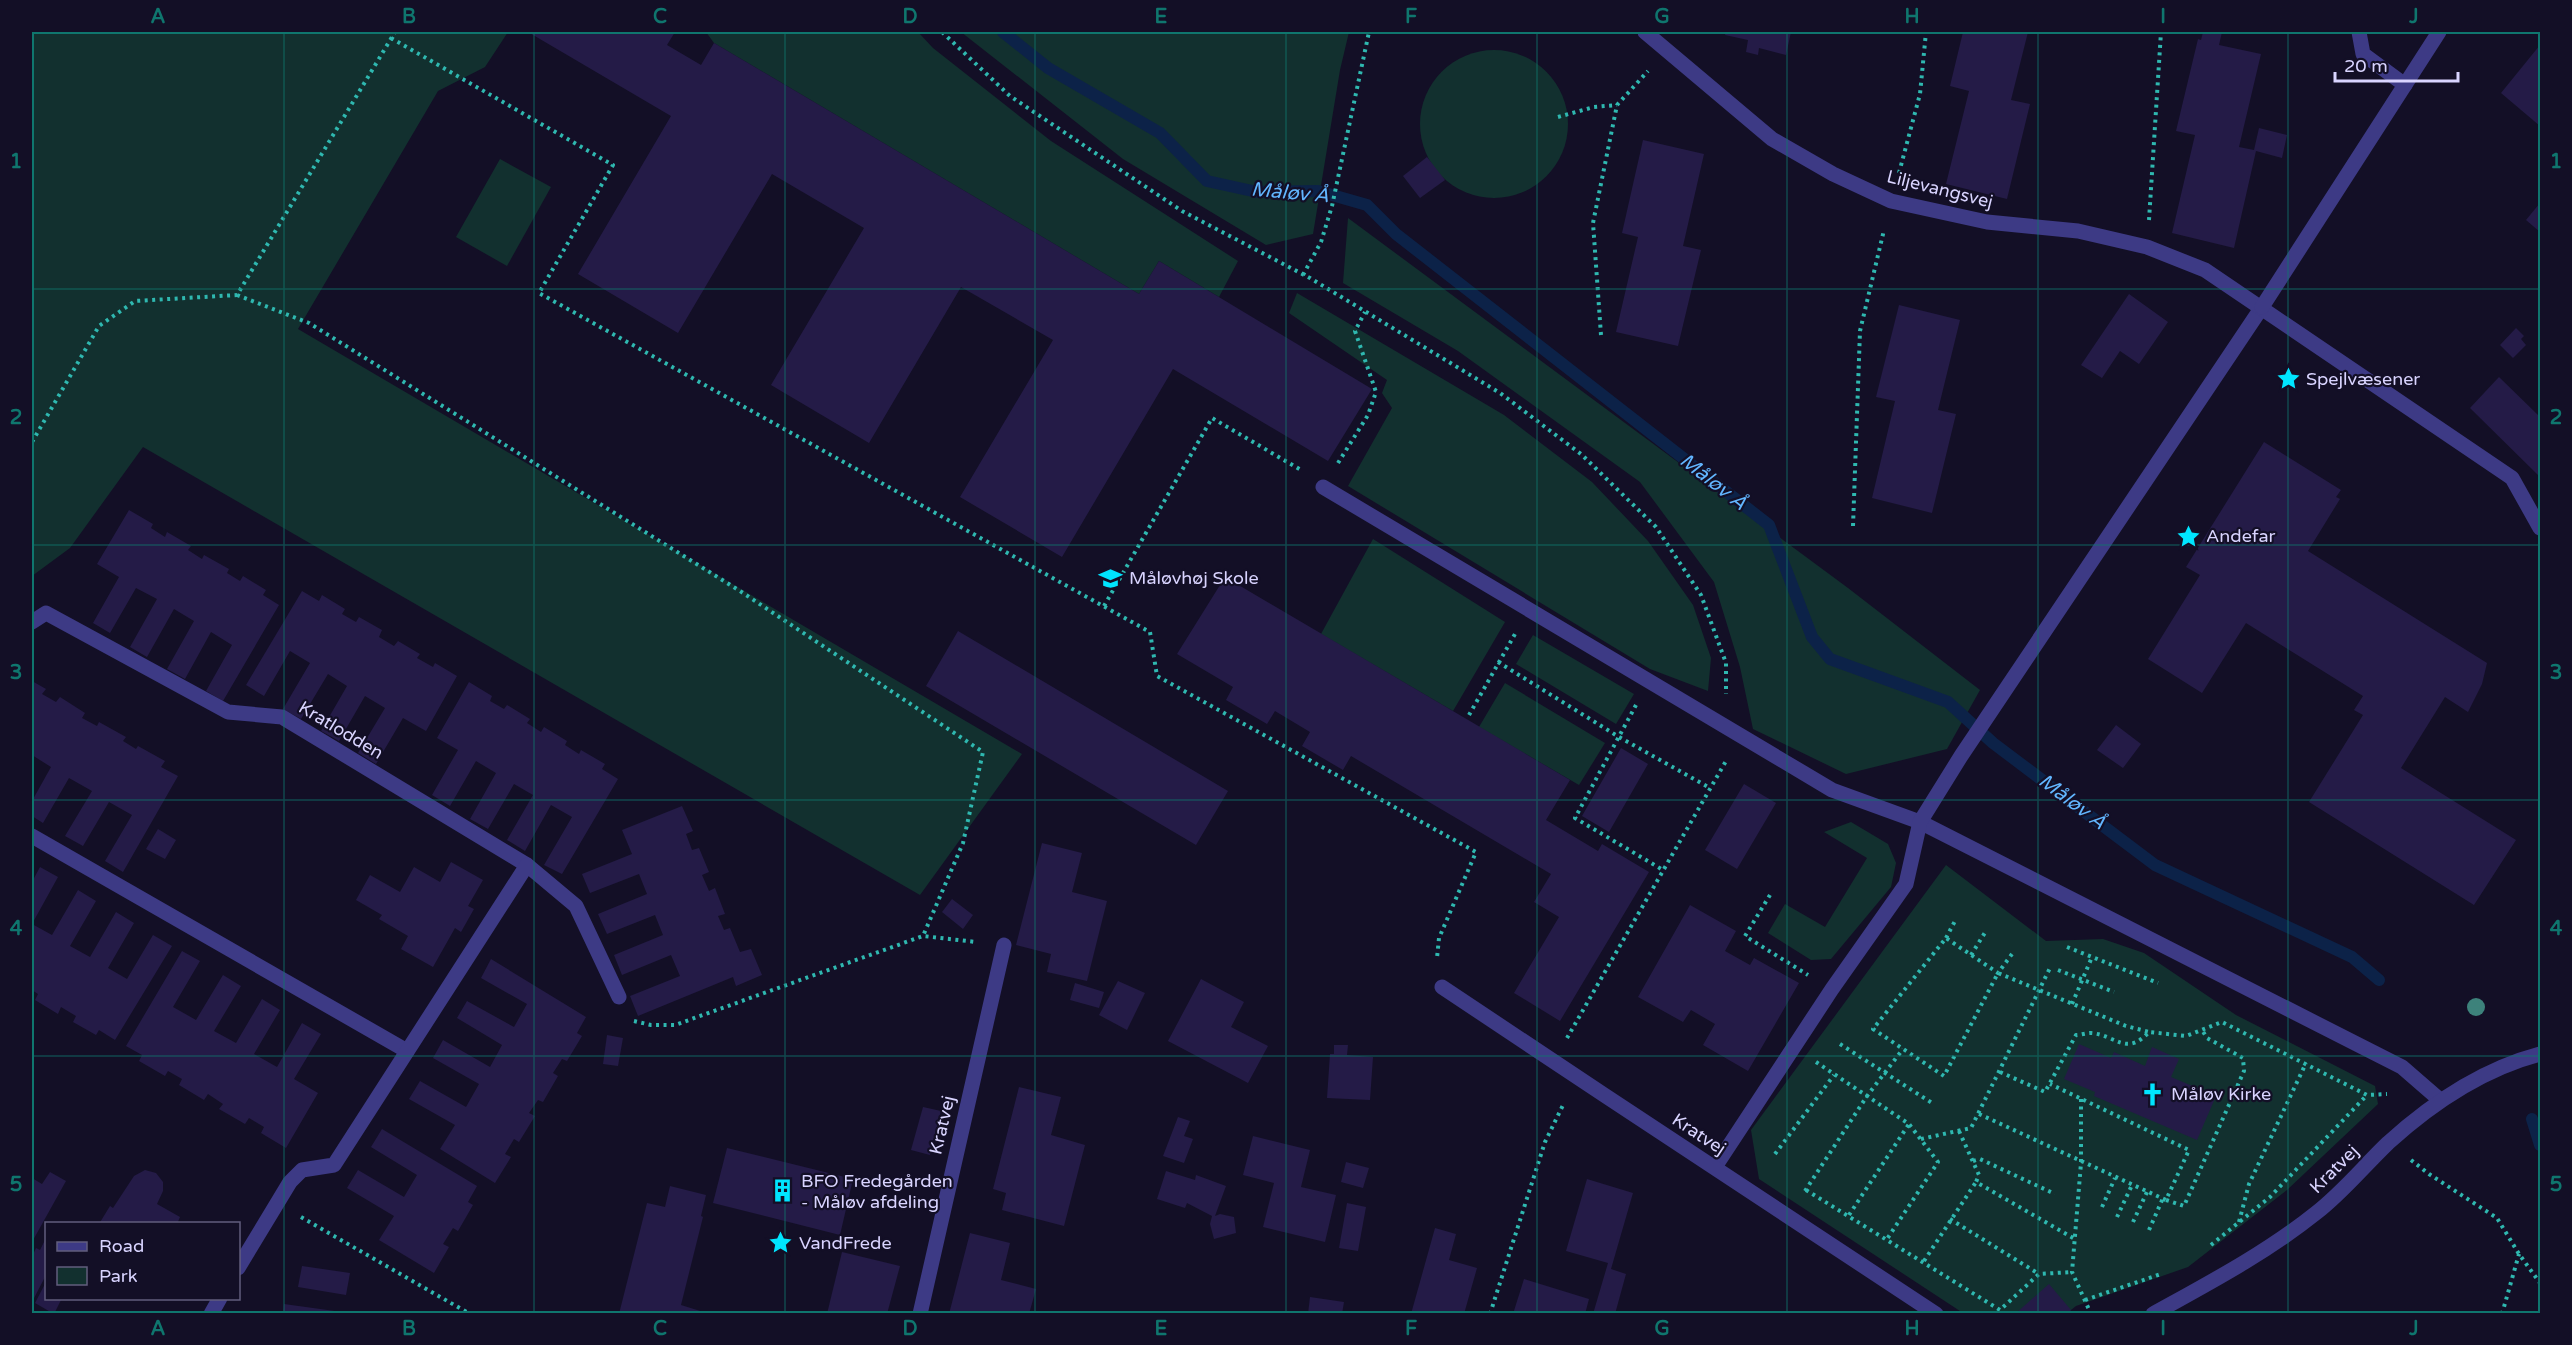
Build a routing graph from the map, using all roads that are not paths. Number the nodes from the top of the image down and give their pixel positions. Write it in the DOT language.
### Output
graph roads {
  1 [pos="1645,32"];
  2 [pos="2360,32"];
  3 [pos="2439,32"];
  4 [pos="2404,86"];
  5 [pos="2262,307"];
  6 [pos="1323,487"];
  7 [pos="2541,528"];
  8 [pos="32,622"];
  9 [pos="1920,822"];
  10 [pos="32,836"];
  11 [pos="527,865"];
  12 [pos="1004,945"];
  13 [pos="1442,987"];
  14 [pos="619,997"];
  15 [pos="407,1051"];
  16 [pos="2541,1054"];
  17 [pos="2440,1100"];
  18 [pos="1715,1167"];
  19 [pos="240,1265"];
  20 [pos="219,1300"];
  21 [pos="211,1314"];
  22 [pos="920,1314"];
  23 [pos="1935,1314"];
  24 [pos="2153,1314"];
  1 -- 5 [label="street, Liljevangsvej"];
  2 -- 4 [label="street"];
  3 -- 4 [label="street"];
  4 -- 5 [label="street"];
  5 -- 7 [label="street, Liljevangsvej"];
  5 -- 9 [label="street"];
  6 -- 9 [label="street"];
  8 -- 11 [label="street, Kratlodden"];
  9 -- 17 [label="street"];
  9 -- 18 [label="street"];
  10 -- 15 [label="street"];
  11 -- 14 [label="street, Kratlodden"];
  11 -- 15 [label="street"];
  12 -- 22 [label="street, Kratvej"];
  13 -- 18 [label="street, Kratvej"];
  15 -- 19 [label="street"];
  16 -- 17 [label="street, Kratvej"];
  17 -- 24 [label="street, Kratvej"];
  18 -- 23 [label="street, Kratvej"];
  20 -- 21 [label="street"];
}
